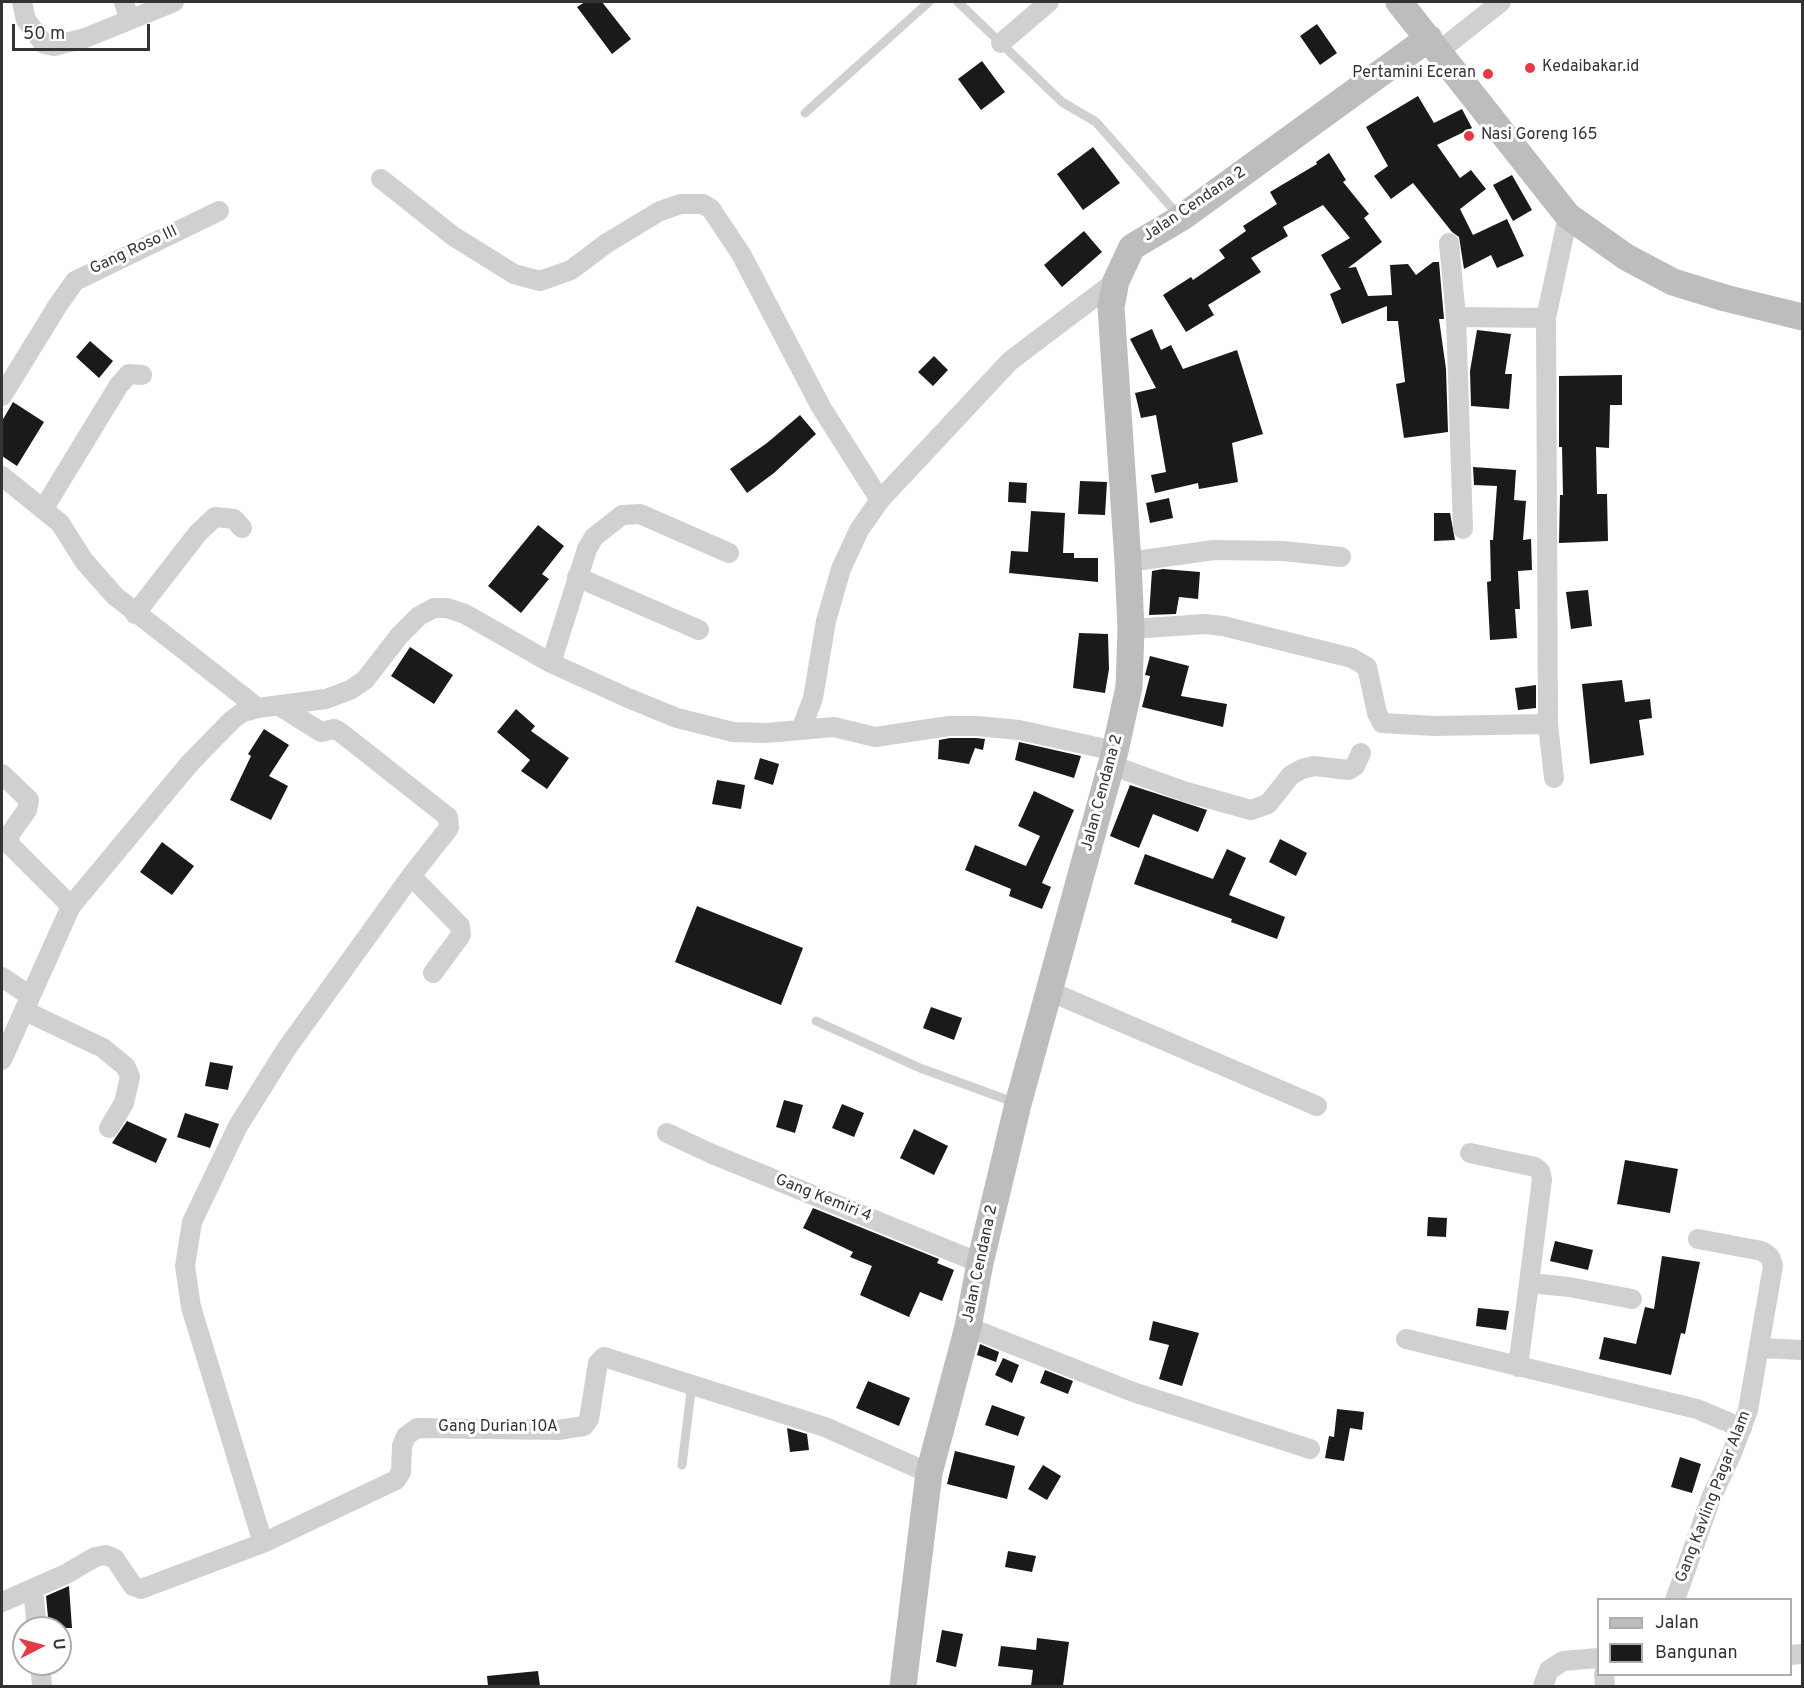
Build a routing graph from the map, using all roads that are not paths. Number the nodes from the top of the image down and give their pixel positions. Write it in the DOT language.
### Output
graph roads {
  1 [pos="22,2"];
  2 [pos="174,2"];
  3 [pos="929,2"];
  4 [pos="958,2"];
  5 [pos="1049,2"];
  6 [pos="1399,2"];
  7 [pos="1501,2"];
  8 [pos="126,10"];
  9 [pos="1001,43"];
  10 [pos="1434,44"];
  11 [pos="805,112"];
  12 [pos="381,179"];
  13 [pos="219,211"];
  14 [pos="1568,216"];
  15 [pos="1181,218"];
  16 [pos="1449,243"];
  17 [pos="1116,281"];
  18 [pos="1456,317"];
  19 [pos="1803,317"];
  20 [pos="1546,318"];
  21 [pos="142,375"];
  22 [pos="2,396"];
  23 [pos="2,476"];
  24 [pos="880,500"];
  25 [pos="44,507"];
  26 [pos="242,528"];
  27 [pos="1463,530"];
  28 [pos="729,553"];
  29 [pos="1341,557"];
  30 [pos="1128,562"];
  31 [pos="576,577"];
  32 [pos="135,614"];
  33 [pos="1131,629"];
  34 [pos="699,630"];
  35 [pos="551,663"];
  36 [pos="268,706"];
  37 [pos="1548,724"];
  38 [pos="801,730"];
  39 [pos="1361,753"];
  40 [pos="1113,758"];
  41 [pos="2,774"];
  42 [pos="1554,778"];
  43 [pos="411,876"];
  44 [pos="71,906"];
  45 [pos="433,973"];
  46 [pos="2,977"];
  47 [pos="1049,991"];
  48 [pos="27,1004"];
  49 [pos="816,1021"];
  50 [pos="2,1060"];
  51 [pos="1018,1104"];
  52 [pos="1317,1106"];
  53 [pos="109,1128"];
  54 [pos="667,1133"];
  55 [pos="1470,1153"];
  56 [pos="1698,1239"];
  57 [pos="980,1263"];
  58 [pos="1529,1283"];
  59 [pos="1632,1299"];
  60 [pos="968,1328"];
  61 [pos="1406,1339"];
  62 [pos="1760,1348"];
  63 [pos="1803,1350"];
  64 [pos="1518,1367"];
  65 [pos="692,1383"];
  66 [pos="1742,1428"];
  67 [pos="1310,1449"];
  68 [pos="682,1465"];
  69 [pos="929,1473"];
  70 [pos="263,1543"];
  71 [pos="33,1589"];
  72 [pos="1676,1598"];
  73 [pos="2,1602"];
  74 [pos="36,1616"];
  75 [pos="1597,1658"];
  76 [pos="903,1686"];
  77 [pos="1543,1686"];
  1 -- 8 [label="street"];
  2 -- 8 [label="street"];
  3 -- 11 [label="lane"];
  4 -- 9 [label="lane"];
  5 -- 9 [label="street"];
  6 -- 10 [label="street"];
  7 -- 10 [label="street"];
  9 -- 15 [label="lane"];
  10 -- 14 [label="street"];
  10 -- 15 [label="street, Jalan Cendana 2"];
  12 -- 24 [label="street"];
  13 -- 22 [label="street, Gang Roso III"];
  14 -- 19 [label="street"];
  14 -- 20 [label="street"];
  15 -- 17 [label="street, Jalan Cendana 2"];
  16 -- 18 [label="street"];
  17 -- 24 [label="street"];
  17 -- 30 [label="street, Jalan Cendana 2"];
  18 -- 20 [label="street"];
  18 -- 27 [label="street"];
  20 -- 37 [label="street"];
  21 -- 25 [label="street"];
  23 -- 25 [label="street"];
  24 -- 38 [label="street"];
  25 -- 32 [label="street"];
  26 -- 32 [label="street"];
  28 -- 31 [label="street"];
  29 -- 30 [label="street"];
  30 -- 33 [label="street, Jalan Cendana 2"];
  31 -- 34 [label="street"];
  31 -- 35 [label="street"];
  32 -- 36 [label="street"];
  33 -- 37 [label="street"];
  33 -- 40 [label="street, Jalan Cendana 2"];
  35 -- 36 [label="street"];
  35 -- 38 [label="street"];
  36 -- 43 [label="street"];
  36 -- 44 [label="street"];
  37 -- 42 [label="street"];
  38 -- 40 [label="street"];
  39 -- 40 [label="street"];
  40 -- 47 [label="street, Jalan Cendana 2"];
  41 -- 44 [label="street"];
  43 -- 45 [label="street"];
  43 -- 70 [label="street"];
  44 -- 48 [label="street"];
  46 -- 48 [label="street"];
  47 -- 51 [label="street, Jalan Cendana 2"];
  47 -- 52 [label="street"];
  48 -- 50 [label="street"];
  48 -- 53 [label="street"];
  49 -- 51 [label="lane"];
  51 -- 57 [label="street, Jalan Cendana 2"];
  54 -- 57 [label="street, Gang Kemiri 4"];
  55 -- 58 [label="street"];
  56 -- 62 [label="street, Gang Kavling Pagar Alam"];
  57 -- 60 [label="street, Jalan Cendana 2"];
  58 -- 59 [label="street"];
  58 -- 64 [label="street"];
  60 -- 67 [label="street"];
  60 -- 69 [label="street, Jalan Cendana 2"];
  61 -- 64 [label="street"];
  62 -- 63 [label="street"];
  62 -- 66 [label="street, Gang Kavling Pagar Alam"];
  64 -- 66 [label="street"];
  65 -- 68 [label="lane"];
  65 -- 69 [label="street, Gang Durian 10A"];
  65 -- 70 [label="street, Gang Durian 10A"];
  66 -- 72 [label="street, Gang Kavling Pagar Alam"];
  69 -- 76 [label="street, Jalan Cendana 2"];
  70 -- 71 [label="street"];
  71 -- 73 [label="street"];
  71 -- 74 [label="street"];
  75 -- 77 [label="street"];
}
